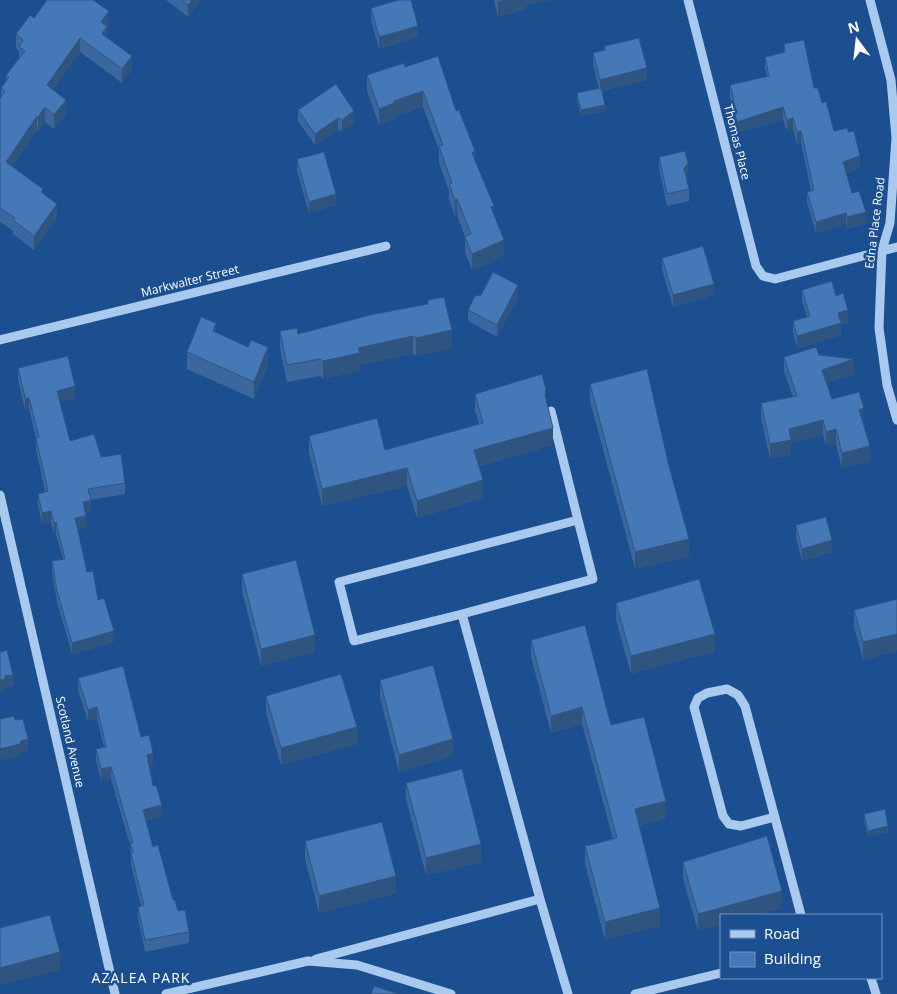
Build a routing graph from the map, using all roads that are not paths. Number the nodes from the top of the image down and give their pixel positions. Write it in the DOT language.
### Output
graph roads {
  1 [pos="688,0"];
  2 [pos="870,0"];
  3 [pos="386,246"];
  4 [pos="897,247"];
  5 [pos="882,250"];
  6 [pos="0,340"];
  7 [pos="551,411"];
  8 [pos="897,420"];
  9 [pos="0,495"];
  10 [pos="578,520"];
  11 [pos="462,614"];
  12 [pos="775,817"];
  13 [pos="540,899"];
  14 [pos="801,914"];
  15 [pos="308,961"];
  16 [pos="720,973"];
  17 [pos="871,979"];
  18 [pos="115,994"];
  19 [pos="166,994"];
  20 [pos="451,994"];
  21 [pos="568,994"];
  22 [pos="635,994"];
  23 [pos="876,994"];
  1 -- 5 [label="street, Thomas Place"];
  2 -- 5 [label="street, Edna Place Road"];
  3 -- 6 [label="street, Markwalter Street"];
  4 -- 5 [label="street"];
  5 -- 8 [label="street, Edna Place Road"];
  7 -- 10 [label="street"];
  9 -- 18 [label="street, Scotland Avenue"];
  10 -- 11 [label="street"];
  10 -- 11 [label="street"];
  11 -- 13 [label="street"];
  12 -- 12 [label="street"];
  12 -- 14 [label="street"];
  13 -- 15 [label="street"];
  13 -- 21 [label="street"];
  15 -- 19 [label="street"];
  15 -- 20 [label="street"];
  16 -- 22 [label="street"];
  17 -- 23 [label="street"];
}
